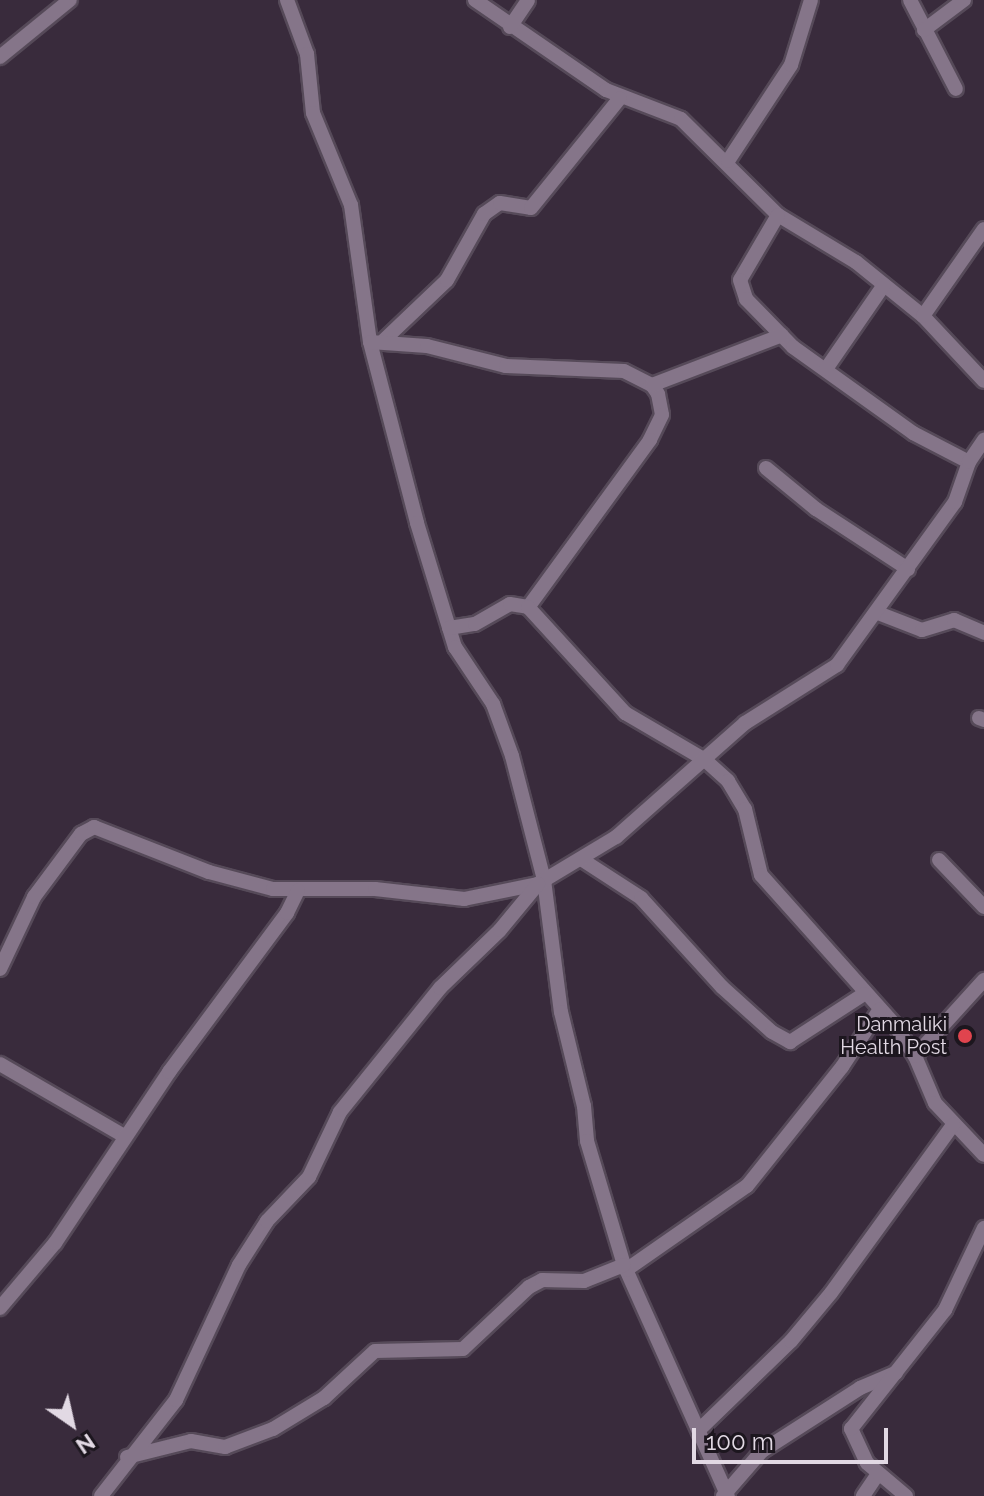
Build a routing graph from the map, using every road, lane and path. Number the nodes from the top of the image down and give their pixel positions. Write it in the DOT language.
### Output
graph roads {
  1 [pos="70,0"];
  2 [pos="287,0"];
  3 [pos="475,0"];
  4 [pos="528,0"];
  5 [pos="811,0"];
  6 [pos="910,0"];
  7 [pos="964,0"];
  8 [pos="510,27"];
  9 [pos="924,30"];
  10 [pos="0,57"];
  11 [pos="956,89"];
  12 [pos="620,98"];
  13 [pos="728,161"];
  14 [pos="778,215"];
  15 [pos="984,229"];
  16 [pos="884,285"];
  17 [pos="923,316"];
  18 [pos="782,335"];
  19 [pos="376,342"];
  20 [pos="826,369"];
  21 [pos="984,381"];
  22 [pos="652,385"];
  23 [pos="984,440"];
  24 [pos="969,462"];
  25 [pos="766,468"];
  26 [pos="908,569"];
  27 [pos="528,607"];
  28 [pos="878,613"];
  29 [pos="449,628"];
  30 [pos="984,633"];
  31 [pos="705,760"];
  32 [pos="581,859"];
  33 [pos="939,860"];
  34 [pos="541,882"];
  35 [pos="298,890"];
  36 [pos="314,890"];
  37 [pos="984,907"];
  38 [pos="287,913"];
  39 [pos="0,969"];
  40 [pos="984,981"];
  41 [pos="864,994"];
  42 [pos="880,1009"];
  43 [pos="915,1056"];
  44 [pos="0,1064"];
  45 [pos="953,1125"];
  46 [pos="124,1136"];
  47 [pos="984,1155"];
  48 [pos="984,1228"];
  49 [pos="625,1267"];
  50 [pos="0,1308"];
  51 [pos="900,1372"];
  52 [pos="699,1430"];
  53 [pos="126,1457"];
  54 [pos="878,1474"];
  55 [pos="726,1495"];
  56 [pos="101,1496"];
  57 [pos="863,1496"];
  58 [pos="906,1496"];
  1 -- 10 [label="street"];
  2 -- 19 [label="street"];
  3 -- 8 [label="street"];
  4 -- 8 [label="street"];
  5 -- 13 [label="street"];
  6 -- 9 [label="street"];
  7 -- 9 [label="street"];
  8 -- 12 [label="street"];
  9 -- 11 [label="street"];
  12 -- 13 [label="street"];
  12 -- 19 [label="street"];
  13 -- 14 [label="street"];
  14 -- 16 [label="street"];
  14 -- 18 [label="street"];
  15 -- 17 [label="street"];
  16 -- 17 [label="street"];
  16 -- 20 [label="street"];
  17 -- 21 [label="street"];
  18 -- 20 [label="street"];
  18 -- 22 [label="street"];
  19 -- 22 [label="street"];
  19 -- 29 [label="street"];
  20 -- 24 [label="street"];
  22 -- 27 [label="street"];
  23 -- 24 [label="street"];
  24 -- 26 [label="street"];
  25 -- 26 [label="street"];
  26 -- 28 [label="street"];
  27 -- 29 [label="street"];
  27 -- 31 [label="street"];
  28 -- 30 [label="street"];
  28 -- 31 [label="street"];
  29 -- 34 [label="street"];
  31 -- 32 [label="street"];
  31 -- 41 [label="street"];
  32 -- 34 [label="street"];
  32 -- 41 [label="street"];
  33 -- 37 [label="street"];
  34 -- 36 [label="street"];
  34 -- 49 [label="street"];
  34 -- 53 [label="street"];
  35 -- 36 [label="street"];
  35 -- 38 [label="street"];
  35 -- 39 [label="street"];
  36 -- 38 [label="street"];
  38 -- 46 [label="street"];
  40 -- 43 [label="street"];
  41 -- 42 [label="street"];
  42 -- 43 [label="street"];
  42 -- 49 [label="street"];
  43 -- 45 [label="street"];
  44 -- 46 [label="street"];
  45 -- 47 [label="street"];
  45 -- 52 [label="street"];
  46 -- 50 [label="street"];
  48 -- 51 [label="street"];
  49 -- 52 [label="street"];
  49 -- 53 [label="street"];
  51 -- 54 [label="street"];
  51 -- 55 [label="street"];
  52 -- 55 [label="street"];
  53 -- 56 [label="street"];
  54 -- 57 [label="street"];
  54 -- 58 [label="street"];
}
